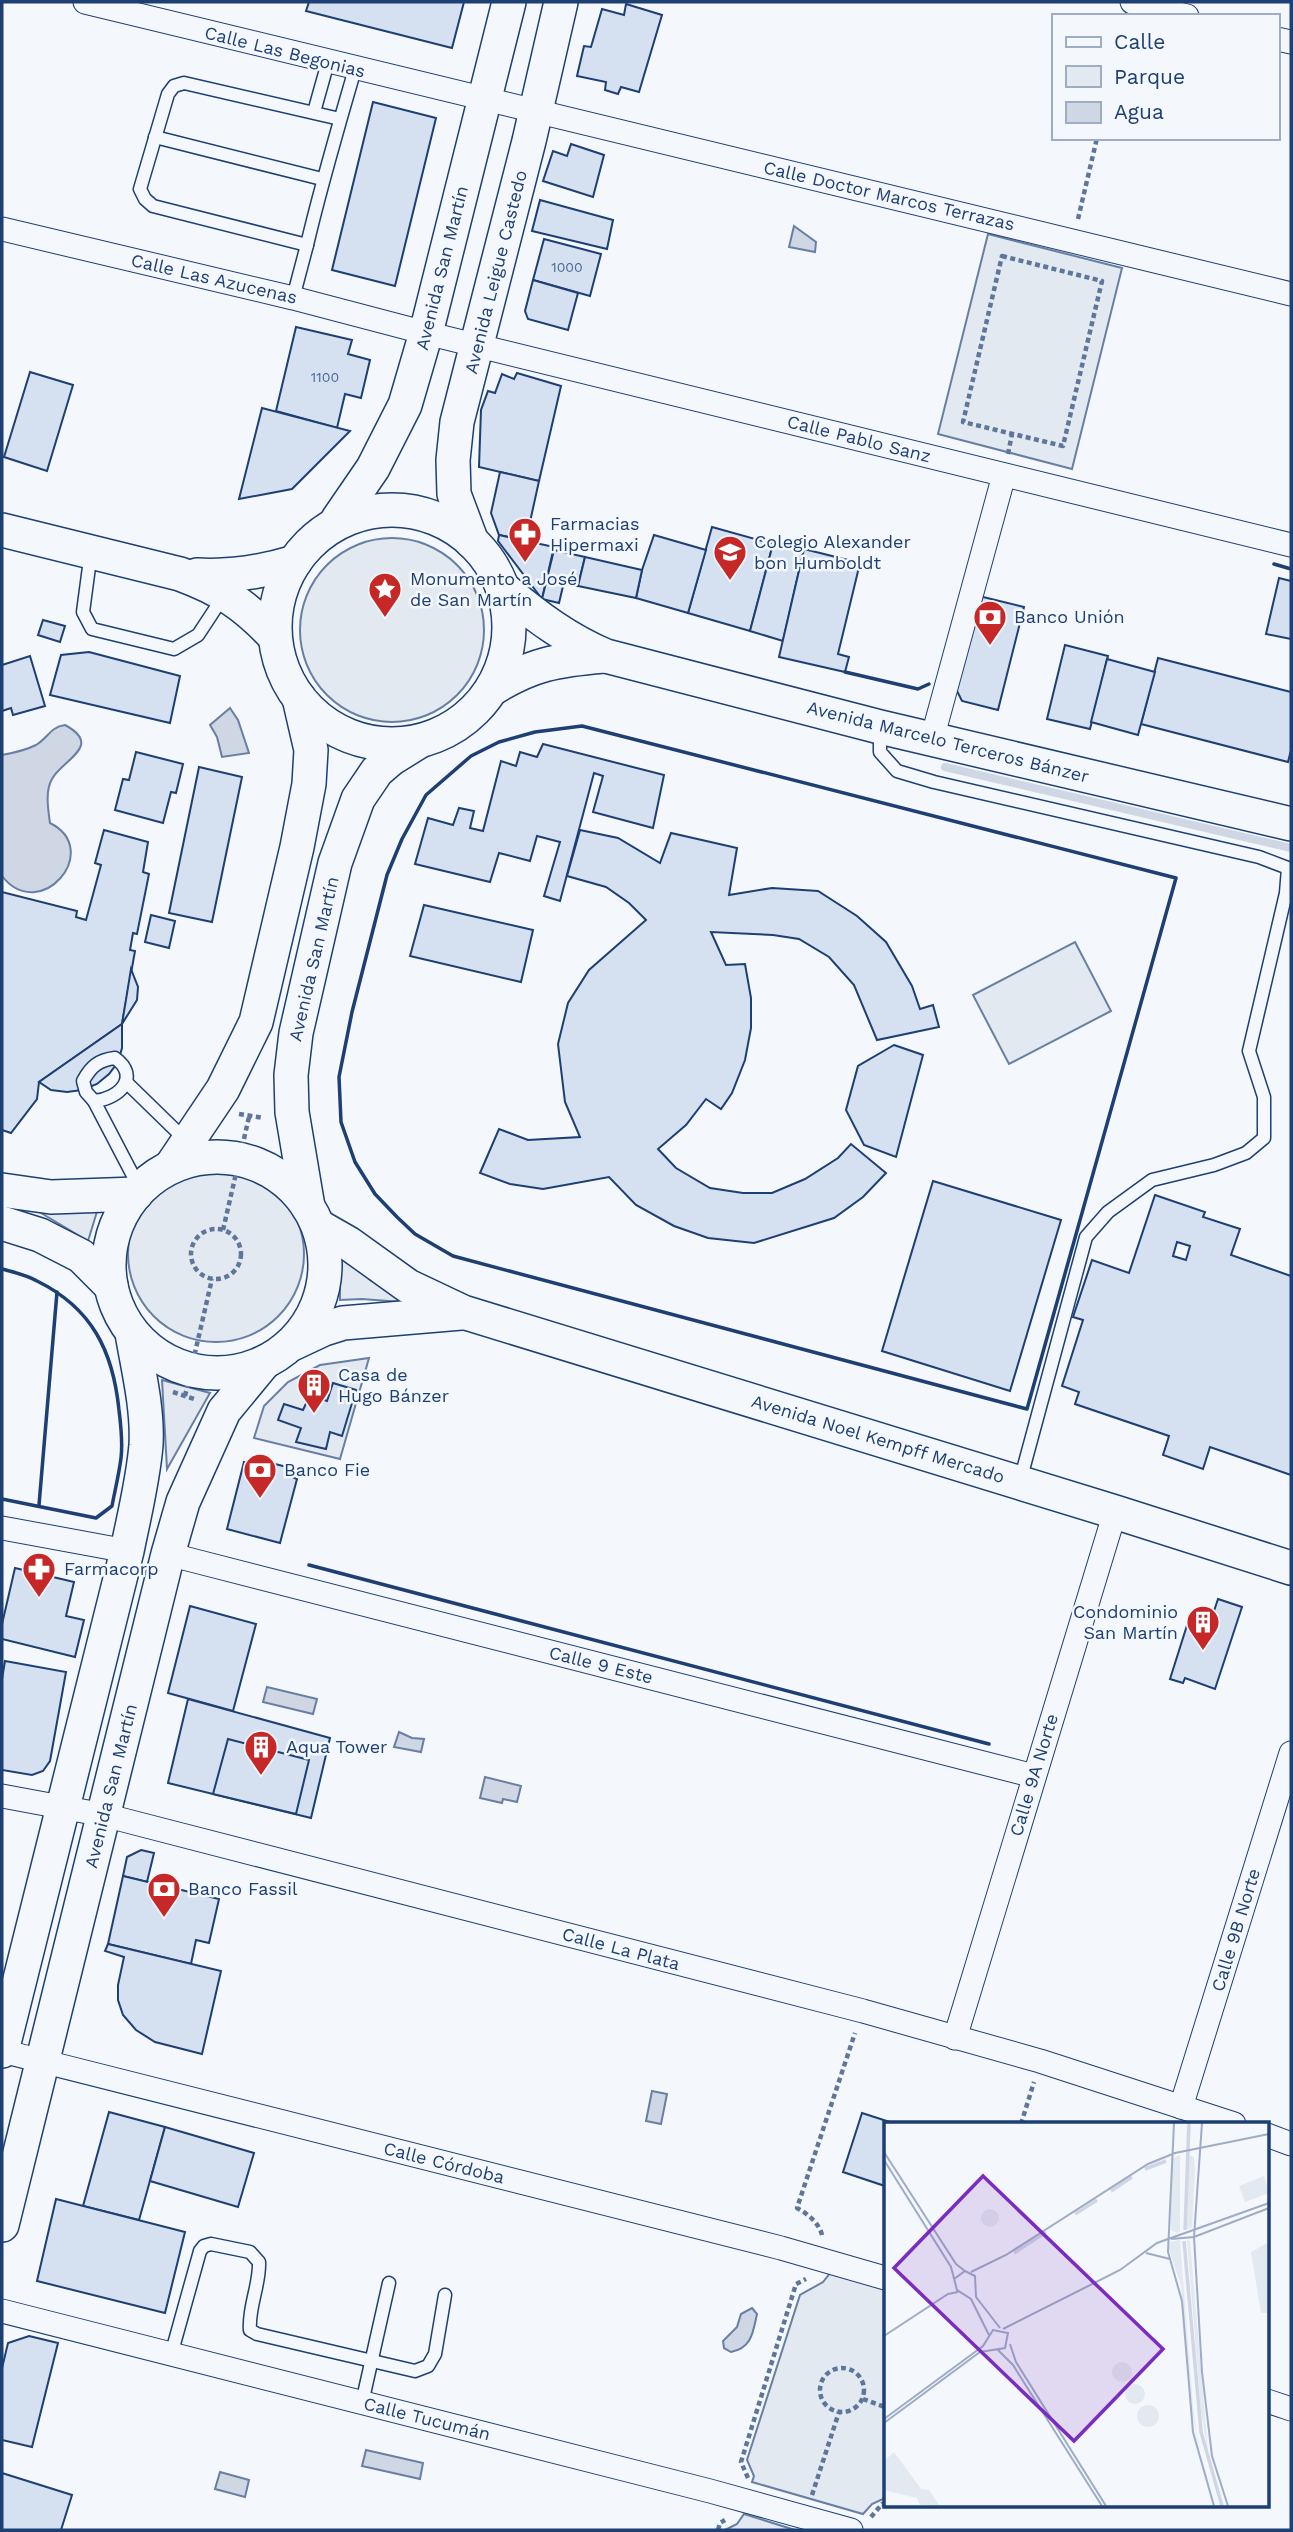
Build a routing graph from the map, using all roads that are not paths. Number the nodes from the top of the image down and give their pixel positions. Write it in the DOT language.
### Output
graph roads {
  1 [pos="85,2"];
  2 [pos="509,2"];
  3 [pos="561,2"];
  4 [pos="1132,2"];
  5 [pos="1179,14"];
  6 [pos="328,62"];
  7 [pos="355,69"];
  8 [pos="485,99"];
  9 [pos="535,111"];
  10 [pos="314,113"];
  11 [pos="340,120"];
  12 [pos="155,137"];
  13 [pos="322,179"];
  14 [pos="2,229"];
  15 [pos="307,245"];
  16 [pos="1291,294"];
  17 [pos="293,298"];
  18 [pos="426,333"];
  19 [pos="478,345"];
  20 [pos="1004,475"];
  21 [pos="338,519"];
  22 [pos="2,530"];
  23 [pos="472,542"];
  24 [pos="1291,545"];
  25 [pos="92,552"];
  26 [pos="295,562"];
  27 [pos="180,574"];
  28 [pos="505,590"];
  29 [pos="225,594"];
  30 [pos="274,636"];
  31 [pos="606,656"];
  32 [pos="492,689"];
  33 [pos="299,698"];
  34 [pos="880,727"];
  35 [pos="932,739"];
  36 [pos="420,741"];
  37 [pos="1291,824"];
  38 [pos="1290,868"];
  39 [pos="126,1082"];
  40 [pos="94,1101"];
  41 [pos="188,1155"];
  42 [pos="2,1190"];
  43 [pos="138,1191"];
  44 [pos="314,1217"];
  45 [pos="2,1223"];
  46 [pos="111,1286"];
  47 [pos="463,1312"];
  48 [pos="132,1332"];
  49 [pos="292,1344"];
  50 [pos="262,1365"];
  51 [pos="1020,1483"];
  52 [pos="1115,1512"];
  53 [pos="2,1528"];
  54 [pos="127,1551"];
  55 [pos="168,1554"];
  56 [pos="1291,1568"];
  57 [pos="1291,1752"];
  58 [pos="1034,1776"];
  59 [pos="2,1796"];
  60 [pos="63,1808"];
  61 [pos="104,1815"];
  62 [pos="955,2038"];
  63 [pos="2,2051"];
  64 [pos="41,2060"];
  65 [pos="1181,2107"];
  66 [pos="1228,2122"];
  67 [pos="1268,2135"];
  68 [pos="1291,2144"];
  69 [pos="2,2225"];
  70 [pos="884,2278"];
  71 [pos="390,2283"];
  72 [pos="444,2294"];
  73 [pos="2,2311"];
  74 [pos="171,2355"];
  75 [pos="371,2361"];
  76 [pos="1268,2401"];
  77 [pos="362,2403"];
  78 [pos="1291,2409"];
  79 [pos="860,2524"];
  1 -- 6 [label="street, Calle Las Begonias"];
  2 -- 8 [label="main road, Avenida San Martín"];
  3 -- 9 [label="main road, Avenida Leigue Castedo"];
  4 -- 5 [label="street"];
  6 -- 7 [label="street, Calle Las Begonias"];
  6 -- 10 [label="lane"];
  7 -- 8 [label="street, Calle Las Begonias"];
  7 -- 11 [label="lane"];
  8 -- 9 [label="street, Calle Doctor Marcos Terrazas"];
  8 -- 18 [label="main road, Avenida San Martín"];
  9 -- 16 [label="street, Calle Doctor Marcos Terrazas"];
  9 -- 19 [label="main road, Avenida Leigue Castedo"];
  10 -- 11 [label="lane"];
  10 -- 12 [label="lane"];
  11 -- 13 [label="lane"];
  12 -- 13 [label="lane"];
  12 -- 15 [label="lane"];
  13 -- 15 [label="lane"];
  14 -- 17 [label="street, Calle Las Azucenas"];
  15 -- 17 [label="lane"];
  17 -- 18 [label="street, Calle Las Azucenas"];
  18 -- 19 [label="street, Calle Pablo Sanz"];
  18 -- 21 [label="main road, Avenida San Martín"];
  19 -- 20 [label="street, Calle Pablo Sanz"];
  19 -- 23 [label="main road, Avenida Leigue Castedo"];
  20 -- 24 [label="street, Calle Pablo Sanz"];
  20 -- 35 [label="street"];
  21 -- 23 [label="main road"];
  21 -- 26 [label="main road"];
  22 -- 25 [label="main road"];
  23 -- 28 [label="main road"];
  25 -- 27 [label="main road"];
  25 -- 29 [label="lane"];
  26 -- 27 [label="main road"];
  26 -- 30 [label="main road"];
  27 -- 29 [label="main road"];
  28 -- 31 [label="main road, Avenida Marcelo Terceros Bánzer"];
  28 -- 32 [label="main road"];
  29 -- 30 [label="main road"];
  30 -- 33 [label="main road"];
  31 -- 32 [label="main road, Avenida Marcelo Terceros Bánzer"];
  31 -- 34 [label="main road, Avenida Marcelo Terceros Bánzer"];
  32 -- 36 [label="main road"];
  33 -- 36 [label="main road"];
  33 -- 41 [label="main road"];
  34 -- 35 [label="main road, Avenida Marcelo Terceros Bánzer"];
  34 -- 38 [label="lane"];
  35 -- 37 [label="main road, Avenida Marcelo Terceros Bánzer"];
  36 -- 44 [label="main road, Avenida San Martín"];
  38 -- 51 [label="lane"];
  39 -- 40 [label="lane"];
  39 -- 40 [label="lane"];
  39 -- 41 [label="lane"];
  40 -- 43 [label="lane"];
  41 -- 43 [label="main road"];
  41 -- 44 [label="main road"];
  42 -- 43 [label="main road"];
  43 -- 46 [label="main road"];
  44 -- 47 [label="main road, Avenida Noel Kempff Mercado"];
  44 -- 49 [label="main road, Avenida San Martín"];
  45 -- 46 [label="main road"];
  46 -- 48 [label="main road"];
  47 -- 49 [label="main road, Avenida Noel Kempff Mercado"];
  47 -- 51 [label="main road, Avenida Noel Kempff Mercado"];
  48 -- 50 [label="main road"];
  48 -- 54 [label="main road"];
  49 -- 50 [label="main road"];
  50 -- 55 [label="main road, Avenida San Martín"];
  51 -- 52 [label="main road, Avenida Noel Kempff Mercado"];
  52 -- 56 [label="main road, Avenida Noel Kempff Mercado"];
  52 -- 58 [label="street, Calle 9A Norte"];
  53 -- 54 [label="street"];
  54 -- 60 [label="main road"];
  55 -- 58 [label="street, Calle 9 Este"];
  55 -- 61 [label="main road, Avenida San Martín"];
  57 -- 65 [label="street, Calle 9B Norte"];
  58 -- 62 [label="street, Calle 9A Norte"];
  59 -- 60 [label="street, Calle La Plata"];
  60 -- 61 [label="street, Calle La Plata"];
  60 -- 63 [label="main road"];
  61 -- 62 [label="street, Calle La Plata"];
  61 -- 64 [label="main road, Avenida San Martín"];
  62 -- 65 [label="street, Calle La Plata"];
  63 -- 64 [label="street, Calle Córdoba"];
  64 -- 69 [label="main road, Avenida San Martín"];
  64 -- 70 [label="street, Calle Córdoba"];
  65 -- 66 [label="street, Calle La Plata"];
  67 -- 68 [label="street"];
  71 -- 75 [label="lane"];
  72 -- 75 [label="lane"];
  73 -- 74 [label="street, Calle Tucumán"];
  74 -- 75 [label="lane"];
  74 -- 77 [label="street, Calle Tucumán"];
  75 -- 77 [label="lane"];
  76 -- 78 [label="street"];
  77 -- 79 [label="street, Calle Tucumán"];
}
